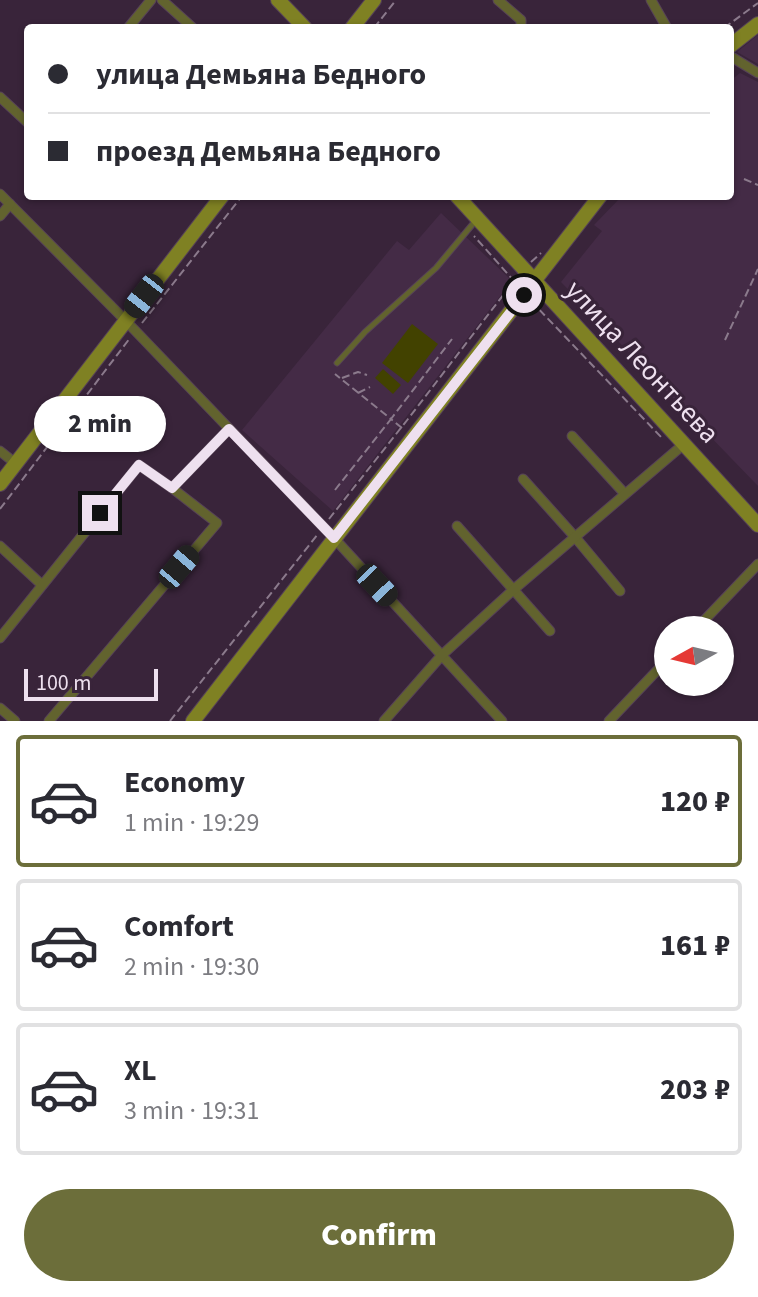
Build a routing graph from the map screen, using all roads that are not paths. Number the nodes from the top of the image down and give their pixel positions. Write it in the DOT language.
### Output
graph roads {
  1 [pos="151,0"];
  2 [pos="162,0"];
  3 [pos="278,0"];
  4 [pos="374,0"];
  5 [pos="498,0"];
  6 [pos="651,0"];
  7 [pos="131,24"];
  8 [pos="189,24"];
  9 [pos="301,24"];
  10 [pos="355,24"];
  11 [pos="521,24"];
  12 [pos="665,24"];
  13 [pos="758,24"];
  14 [pos="734,43"];
  15 [pos="734,58"];
  16 [pos="758,73"];
  17 [pos="0,97"];
  18 [pos="24,119"];
  19 [pos="0,194"];
  20 [pos="219,200"];
  21 [pos="459,200"];
  22 [pos="597,200"];
  23 [pos="10,204"];
  24 [pos="0,216"];
  25 [pos="473,224"];
  26 [pos="534,282"];
  27 [pos="130,326"];
  28 [pos="337,363"];
  29 [pos="229,429"];
  30 [pos="572,436"];
  31 [pos="680,448"];
  32 [pos="0,451"];
  33 [pos="15,463"];
  34 [pos="523,479"];
  35 [pos="0,484"];
  36 [pos="172,488"];
  37 [pos="625,494"];
  38 [pos="758,525"];
  39 [pos="457,526"];
  40 [pos="575,537"];
  41 [pos="334,538"];
  42 [pos="0,546"];
  43 [pos="758,564"];
  44 [pos="42,585"];
  45 [pos="513,590"];
  46 [pos="620,591"];
  47 [pos="708,616"];
  48 [pos="550,631"];
  49 [pos="0,638"];
  50 [pos="442,655"];
  51 [pos="654,674"];
  52 [pos="0,708"];
  53 [pos="15,721"];
  54 [pos="49,721"];
  55 [pos="193,721"];
  56 [pos="384,721"];
  57 [pos="502,721"];
  58 [pos="609,721"];
  1 -- 7 [label="street"];
  2 -- 8 [label="street"];
  3 -- 9 [label="street"];
  4 -- 10 [label="street"];
  5 -- 11 [label="street"];
  6 -- 12 [label="street"];
  13 -- 14 [label="street"];
  15 -- 16 [label="street"];
  17 -- 18 [label="street"];
  19 -- 23 [label="street"];
  20 -- 27 [label="street"];
  21 -- 25 [label="street, улица Леонтьева"];
  22 -- 26 [label="street"];
  23 -- 24 [label="street"];
  23 -- 27 [label="street"];
  25 -- 26 [label="street, улица Леонтьева"];
  25 -- 28 [label="lane"];
  26 -- 31 [label="street, улица Леонтьева"];
  26 -- 41 [label="street"];
  27 -- 29 [label="street"];
  27 -- 33 [label="street"];
  29 -- 36 [label="street"];
  29 -- 41 [label="street"];
  30 -- 37 [label="street"];
  31 -- 37 [label="street"];
  31 -- 38 [label="street, улица Леонтьева"];
  32 -- 33 [label="street"];
  33 -- 35 [label="street"];
  34 -- 40 [label="street"];
  36 -- 44 [label="street"];
  36 -- 54 [label="street"];
  37 -- 40 [label="street"];
  39 -- 45 [label="street"];
  40 -- 45 [label="street"];
  40 -- 46 [label="street"];
  41 -- 50 [label="street"];
  41 -- 55 [label="street"];
  42 -- 44 [label="street"];
  43 -- 47 [label="street"];
  44 -- 49 [label="street"];
  45 -- 48 [label="street"];
  45 -- 50 [label="street"];
  50 -- 56 [label="street"];
  50 -- 57 [label="street"];
  51 -- 58 [label="street"];
  52 -- 53 [label="street"];
}
